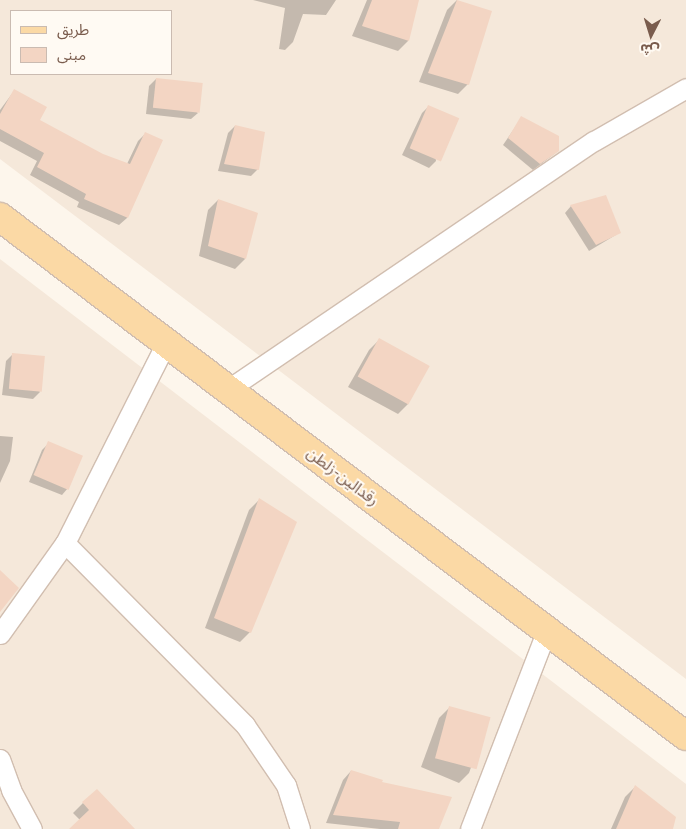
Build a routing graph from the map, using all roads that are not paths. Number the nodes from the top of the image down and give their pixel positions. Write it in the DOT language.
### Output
graph roads {
  1 [pos="686,88"];
  2 [pos="0,217"];
  3 [pos="166,343"];
  4 [pos="227,390"];
  5 [pos="65,543"];
  6 [pos="547,629"];
  7 [pos="0,634"];
  8 [pos="686,736"];
  9 [pos="0,759"];
  10 [pos="32,829"];
  11 [pos="300,829"];
  12 [pos="470,829"];
  1 -- 4 [label="street"];
  2 -- 3 [label="main road, رقدالين-زلطن"];
  3 -- 4 [label="main road, رقدالين-زلطن"];
  3 -- 5 [label="street"];
  4 -- 6 [label="main road, رقدالين-زلطن"];
  5 -- 7 [label="street"];
  5 -- 11 [label="street"];
  6 -- 8 [label="main road, رقدالين-زلطن"];
  6 -- 12 [label="street"];
  9 -- 10 [label="street"];
}
